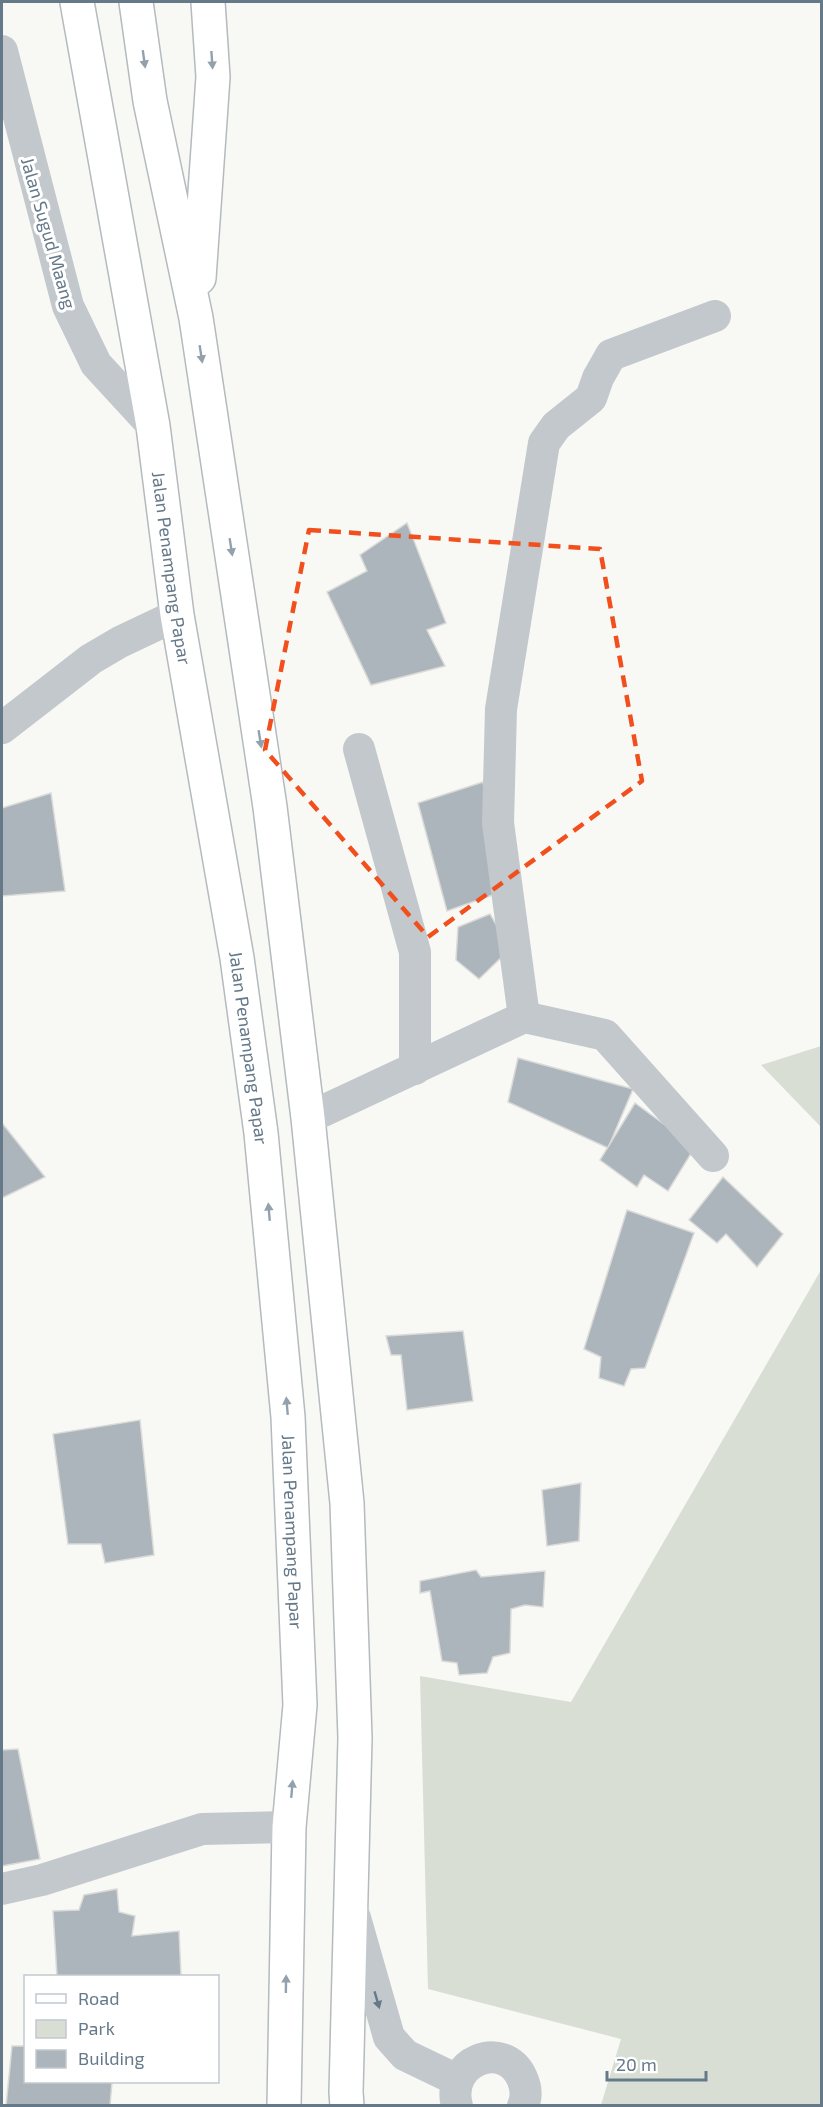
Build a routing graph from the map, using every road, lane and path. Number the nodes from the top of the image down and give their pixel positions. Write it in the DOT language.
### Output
graph roads {
  1 [pos="77,2"];
  2 [pos="136,2"];
  3 [pos="208,2"];
  4 [pos="2,51"];
  5 [pos="7,95"];
  6 [pos="715,316"];
  7 [pos="196,318"];
  8 [pos="153,426"];
  9 [pos="177,615"];
  10 [pos="2,728"];
  11 [pos="359,749"];
  12 [pos="524,1017"];
  13 [pos="415,1069"];
  14 [pos="308,1118"];
  15 [pos="713,1156"];
  16 [pos="289,1827"];
  17 [pos="2,1889"];
  18 [pos="350,1903"];
  19 [pos="286,2017"];
  20 [pos="451,2097"];
  21 [pos="264,2106"];
  22 [pos="284,2106"];
  23 [pos="347,2106"];
  24 [pos="523,2106"];
  1 -- 8 [label="main road, Jalan Penampang Papar"];
  2 -- 7 [label="main road, one-way"];
  3 -- 7 [label="main road, one-way"];
  4 -- 5 [label="street, Jalan Sugud Maang"];
  5 -- 8 [label="street, Jalan Sugud Maang"];
  6 -- 12 [label="street"];
  7 -- 14 [label="main road, one-way"];
  8 -- 9 [label="main road, Jalan Penampang Papar"];
  9 -- 10 [label="street"];
  16 -- 9 [label="main road, Jalan Penampang Papar, one-way"];
  11 -- 13 [label="street"];
  12 -- 13 [label="street"];
  12 -- 15 [label="street"];
  13 -- 14 [label="street"];
  14 -- 18 [label="main road"];
  16 -- 17 [label="street"];
  19 -- 16 [label="main road, Jalan Penampang Papar, one-way"];
  18 -- 20 [label="street, one-way"];
  18 -- 23 [label="main road"];
  19 -- 21 [label="main road"];
  19 -- 22 [label="main road, Jalan Penampang Papar"];
  20 -- 24 [label="street"];
}
